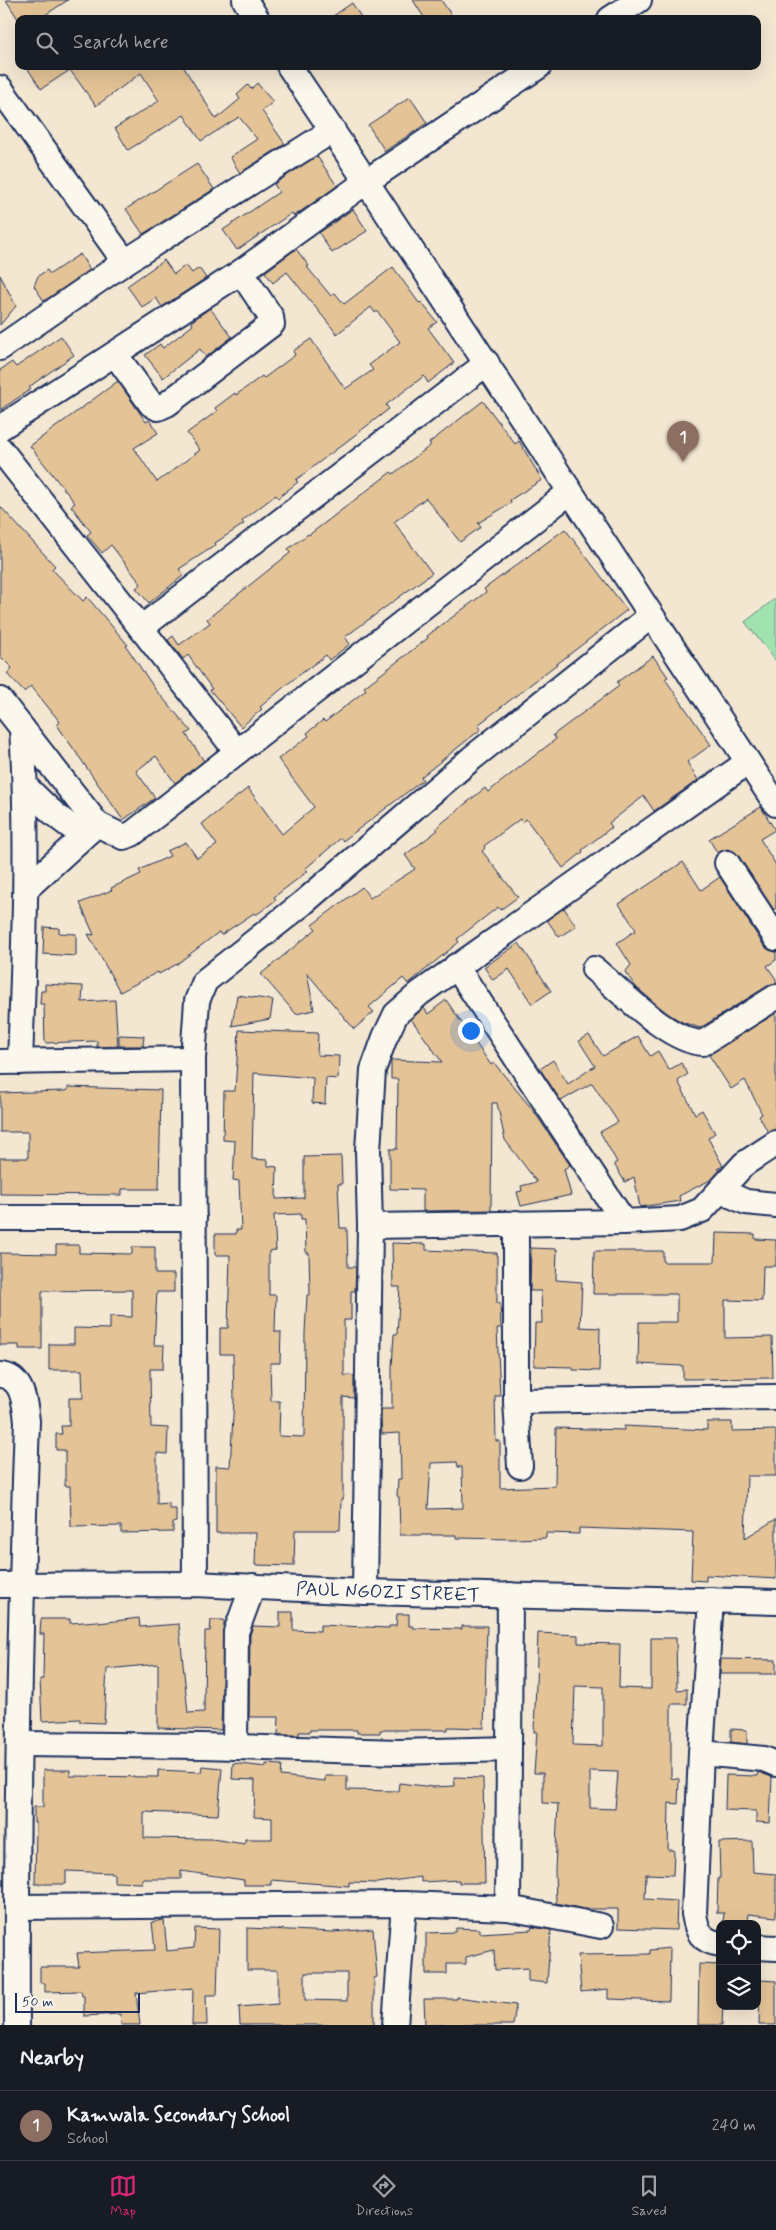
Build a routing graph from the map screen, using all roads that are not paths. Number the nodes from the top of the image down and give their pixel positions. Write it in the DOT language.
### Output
graph roads {
  1 [pos="245,0"];
  2 [pos="255,15"];
  3 [pos="292,70"];
  4 [pos="533,70"];
  5 [pos="0,88"];
  6 [pos="332,130"];
  7 [pos="367,181"];
  8 [pos="125,262"];
  9 [pos="241,272"];
  10 [pos="0,348"];
  11 [pos="115,354"];
  12 [pos="487,363"];
  13 [pos="0,428"];
  14 [pos="0,449"];
  15 [pos="570,492"];
  16 [pos="651,616"];
  17 [pos="141,628"];
  18 [pos="0,700"];
  19 [pos="22,728"];
  20 [pos="238,752"];
  21 [pos="748,762"];
  22 [pos="26,787"];
  23 [pos="776,804"];
  24 [pos="90,829"];
  25 [pos="727,863"];
  26 [pos="27,888"];
  27 [pos="776,938"];
  28 [pos="456,966"];
  29 [pos="594,969"];
  30 [pos="776,997"];
  31 [pos="193,1059"];
  32 [pos="10,1062"];
  33 [pos="776,1143"];
  34 [pos="721,1191"];
  35 [pos="776,1205"];
  36 [pos="0,1218"];
  37 [pos="194,1218"];
  38 [pos="624,1222"];
  39 [pos="516,1223"];
  40 [pos="370,1226"];
  41 [pos="0,1375"];
  42 [pos="776,1397"];
  43 [pos="516,1401"];
  44 [pos="520,1466"];
  45 [pos="11,1584"];
  46 [pos="195,1584"];
  47 [pos="252,1586"];
  48 [pos="365,1592"];
  49 [pos="510,1595"];
  50 [pos="711,1600"];
  51 [pos="776,1602"];
  52 [pos="20,1744"];
  53 [pos="235,1747"];
  54 [pos="509,1749"];
  55 [pos="701,1753"];
  56 [pos="776,1764"];
  57 [pos="404,1904"];
  58 [pos="17,1907"];
  59 [pos="508,1908"];
  60 [pos="600,1926"];
  61 [pos="716,1943"];
  62 [pos="761,1947"];
  63 [pos="776,1948"];
  64 [pos="17,2025"];
  65 [pos="395,2025"];
  1 -- 2 [label="street"];
  3 -- 6 [label="street"];
  4 -- 7 [label="street"];
  5 -- 8 [label="street"];
  6 -- 7 [label="street"];
  6 -- 8 [label="street"];
  7 -- 9 [label="street"];
  7 -- 12 [label="street"];
  8 -- 10 [label="street"];
  9 -- 11 [label="street"];
  9 -- 11 [label="street"];
  11 -- 13 [label="street"];
  12 -- 15 [label="street"];
  12 -- 17 [label="street"];
  14 -- 17 [label="street"];
  15 -- 16 [label="street"];
  15 -- 20 [label="street"];
  16 -- 21 [label="street"];
  16 -- 31 [label="street"];
  17 -- 20 [label="street"];
  18 -- 19 [label="street"];
  19 -- 22 [label="street"];
  19 -- 24 [label="street"];
  20 -- 24 [label="street"];
  21 -- 23 [label="street"];
  21 -- 28 [label="street"];
  22 -- 24 [label="street"];
  22 -- 26 [label="street"];
  24 -- 26 [label="street"];
  25 -- 27 [label="street"];
  26 -- 32 [label="street"];
  28 -- 38 [label="street"];
  28 -- 40 [label="street"];
  29 -- 30 [label="street"];
  31 -- 32 [label="street"];
  31 -- 37 [label="street"];
  33 -- 34 [label="street"];
  34 -- 35 [label="street"];
  34 -- 38 [label="street"];
  36 -- 37 [label="street"];
  37 -- 46 [label="street"];
  38 -- 39 [label="street"];
  39 -- 40 [label="street"];
  39 -- 43 [label="street"];
  40 -- 48 [label="street"];
  41 -- 45 [label="street"];
  42 -- 43 [label="street"];
  43 -- 44 [label="street"];
  45 -- 46 [label="street, PAUL NGOZI STREET"];
  45 -- 52 [label="street"];
  46 -- 47 [label="street, PAUL NGOZI STREET"];
  47 -- 48 [label="street, PAUL NGOZI STREET"];
  47 -- 53 [label="street"];
  48 -- 49 [label="street, PAUL NGOZI STREET"];
  49 -- 50 [label="street, PAUL NGOZI STREET"];
  49 -- 54 [label="street"];
  50 -- 51 [label="street, PAUL NGOZI STREET"];
  50 -- 55 [label="street"];
  52 -- 53 [label="street"];
  52 -- 58 [label="street"];
  53 -- 54 [label="street"];
  54 -- 59 [label="street"];
  55 -- 56 [label="street"];
  55 -- 61 [label="street"];
  57 -- 58 [label="street"];
  57 -- 59 [label="street"];
  57 -- 65 [label="street"];
  58 -- 64 [label="street"];
  59 -- 60 [label="street"];
  62 -- 63 [label="street"];
}
